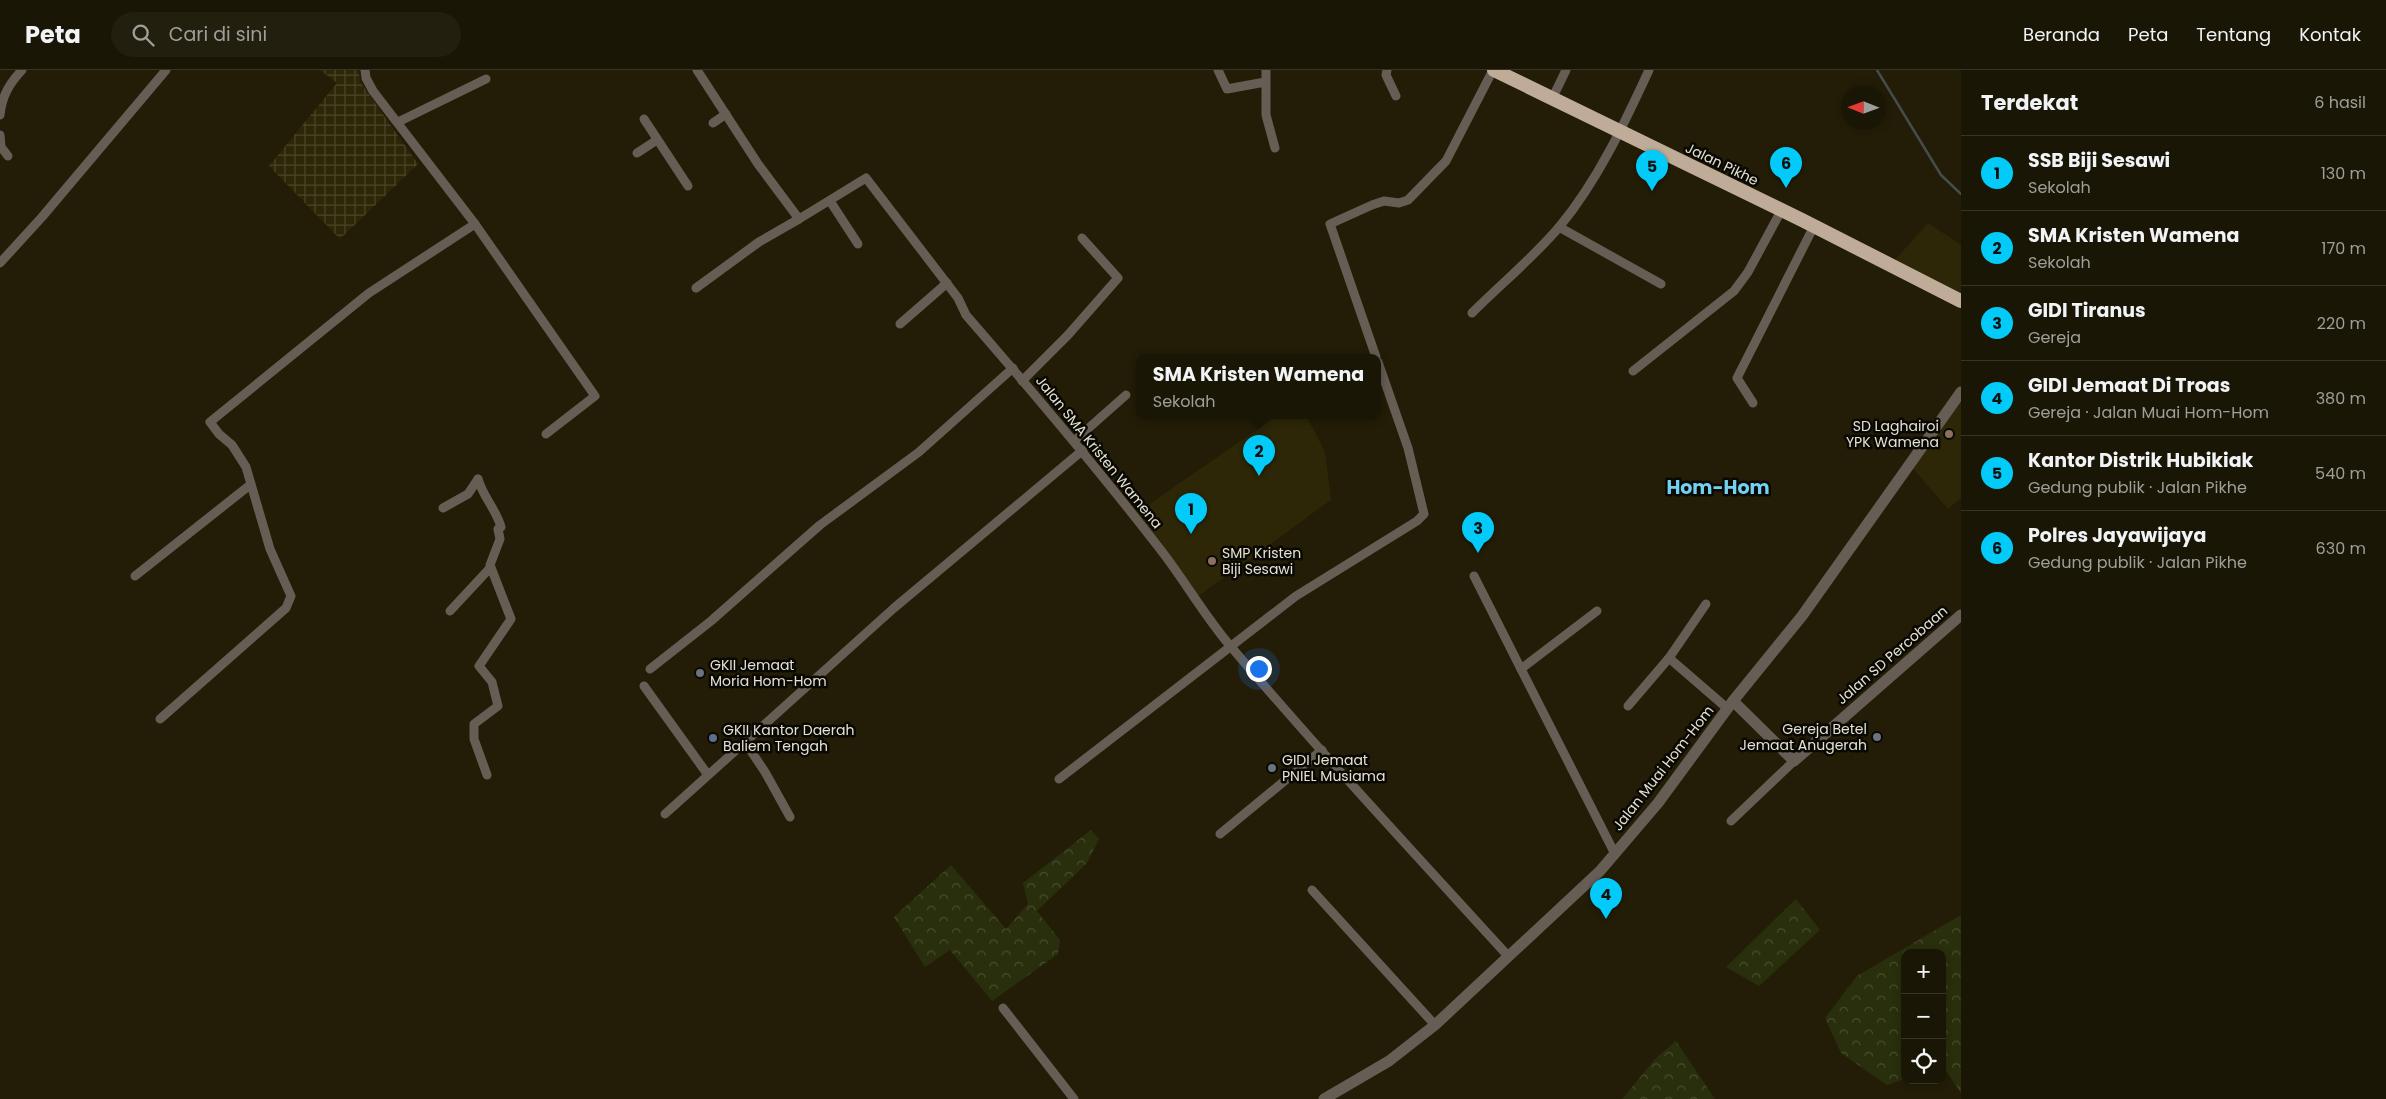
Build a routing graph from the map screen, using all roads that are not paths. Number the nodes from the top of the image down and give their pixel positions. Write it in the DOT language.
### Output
graph roads {
  1 [pos="22,70"];
  2 [pos="166,70"];
  3 [pos="365,70"];
  4 [pos="697,70"];
  5 [pos="1218,70"];
  6 [pos="1266,70"];
  7 [pos="1387,70"];
  8 [pos="1494,70"];
  9 [pos="1566,70"];
  10 [pos="1649,70"];
  11 [pos="486,79"];
  12 [pos="1264,82"];
  13 [pos="1396,96"];
  14 [pos="1552,99"];
  15 [pos="726,114"];
  16 [pos="0,115"];
  17 [pos="644,119"];
  18 [pos="398,122"];
  19 [pos="713,123"];
  20 [pos="1620,131"];
  21 [pos="0,135"];
  22 [pos="657,140"];
  23 [pos="1275,148"];
  24 [pos="637,153"];
  25 [pos="8,156"];
  26 [pos="688,186"];
  27 [pos="830,200"];
  28 [pos="1781,210"];
  29 [pos="799,219"];
  30 [pos="475,224"];
  31 [pos="1814,226"];
  32 [pos="1559,227"];
  33 [pos="1082,238"];
  34 [pos="858,244"];
  35 [pos="0,263"];
  36 [pos="947,283"];
  37 [pos="1660,284"];
  38 [pos="696,288"];
  39 [pos="1961,301"];
  40 [pos="1472,313"];
  41 [pos="900,324"];
  42 [pos="1375,354"];
  43 [pos="1012,368"];
  44 [pos="1381,371"];
  45 [pos="1633,372"];
  46 [pos="1022,380"];
  47 [pos="1961,392"];
  48 [pos="1126,395"];
  49 [pos="1753,403"];
  50 [pos="546,434"];
  51 [pos="1074,441"];
  52 [pos="1083,450"];
  53 [pos="250,485"];
  54 [pos="444,508"];
  55 [pos="490,568"];
  56 [pos="135,576"];
  57 [pos="1474,576"];
  58 [pos="1706,604"];
  59 [pos="450,611"];
  60 [pos="1597,611"];
  61 [pos="1961,616"];
  62 [pos="1230,647"];
  63 [pos="1669,658"];
  64 [pos="650,669"];
  65 [pos="1521,669"];
  66 [pos="644,686"];
  67 [pos="1731,705"];
  68 [pos="1628,706"];
  69 [pos="160,719"];
  70 [pos="745,742"];
  71 [pos="1322,750"];
  72 [pos="1794,761"];
  73 [pos="487,775"];
  74 [pos="708,775"];
  75 [pos="1059,778"];
  76 [pos="665,814"];
  77 [pos="790,817"];
  78 [pos="1731,822"];
  79 [pos="1220,834"];
  80 [pos="1615,854"];
  81 [pos="1312,890"];
  82 [pos="1508,956"];
  83 [pos="1003,1008"];
  84 [pos="1434,1025"];
  85 [pos="1074,1099"];
  86 [pos="1324,1099"];
  1 -- 16 [label="street"];
  2 -- 35 [label="street"];
  3 -- 18 [label="street"];
  4 -- 15 [label="street"];
  5 -- 12 [label="street"];
  6 -- 12 [label="street"];
  7 -- 13 [label="street"];
  8 -- 14 [label="highway, Jalan Pikhe"];
  8 -- 42 [label="street"];
  9 -- 14 [label="street"];
  10 -- 20 [label="street"];
  11 -- 18 [label="street"];
  12 -- 23 [label="street"];
  14 -- 20 [label="highway, Jalan Pikhe"];
  15 -- 19 [label="street"];
  15 -- 29 [label="street"];
  17 -- 22 [label="street"];
  18 -- 30 [label="street"];
  20 -- 28 [label="highway, Jalan Pikhe"];
  20 -- 32 [label="street"];
  21 -- 25 [label="street"];
  22 -- 24 [label="street"];
  22 -- 26 [label="street"];
  27 -- 29 [label="street, Jalan SMA Kristen Wamena"];
  27 -- 34 [label="street"];
  27 -- 36 [label="street, Jalan SMA Kristen Wamena"];
  28 -- 31 [label="highway, Jalan Pikhe"];
  28 -- 45 [label="street"];
  29 -- 38 [label="street, Jalan SMA Kristen Wamena"];
  30 -- 50 [label="street"];
  30 -- 53 [label="street"];
  31 -- 39 [label="highway, Jalan Pikhe"];
  31 -- 49 [label="street"];
  32 -- 37 [label="street"];
  32 -- 40 [label="street"];
  33 -- 46 [label="street"];
  36 -- 41 [label="street"];
  36 -- 43 [label="street, Jalan SMA Kristen Wamena"];
  43 -- 46 [label="street, Jalan SMA Kristen Wamena"];
  43 -- 64 [label="street"];
  44 -- 62 [label="street"];
  46 -- 51 [label="street, Jalan SMA Kristen Wamena"];
  47 -- 67 [label="street, Jalan Muai Hom-Hom"];
  48 -- 51 [label="street"];
  51 -- 52 [label="street, Jalan SMA Kristen Wamena"];
  52 -- 62 [label="street, Jalan SMA Kristen Wamena"];
  52 -- 70 [label="street"];
  53 -- 56 [label="street"];
  53 -- 69 [label="street"];
  54 -- 55 [label="street"];
  55 -- 59 [label="street"];
  55 -- 73 [label="street"];
  57 -- 65 [label="street"];
  58 -- 63 [label="street"];
  60 -- 65 [label="street"];
  61 -- 72 [label="street, Jalan SD Percobaan"];
  62 -- 71 [label="street, Jalan SMA Kristen Wamena"];
  62 -- 75 [label="street"];
  63 -- 67 [label="street"];
  63 -- 68 [label="street"];
  65 -- 80 [label="street"];
  66 -- 74 [label="street"];
  67 -- 72 [label="street"];
  67 -- 80 [label="street, Jalan Muai Hom-Hom"];
  70 -- 74 [label="street"];
  70 -- 77 [label="street"];
  71 -- 79 [label="street"];
  71 -- 82 [label="street, Jalan SMA Kristen Wamena"];
  72 -- 78 [label="street"];
  74 -- 76 [label="street"];
  80 -- 82 [label="street, Jalan Muai Hom-Hom"];
  81 -- 84 [label="street"];
  82 -- 84 [label="street, Jalan Muai Hom-Hom"];
  83 -- 85 [label="street"];
  84 -- 86 [label="street, Jalan Muai Hom-Hom"];
}
